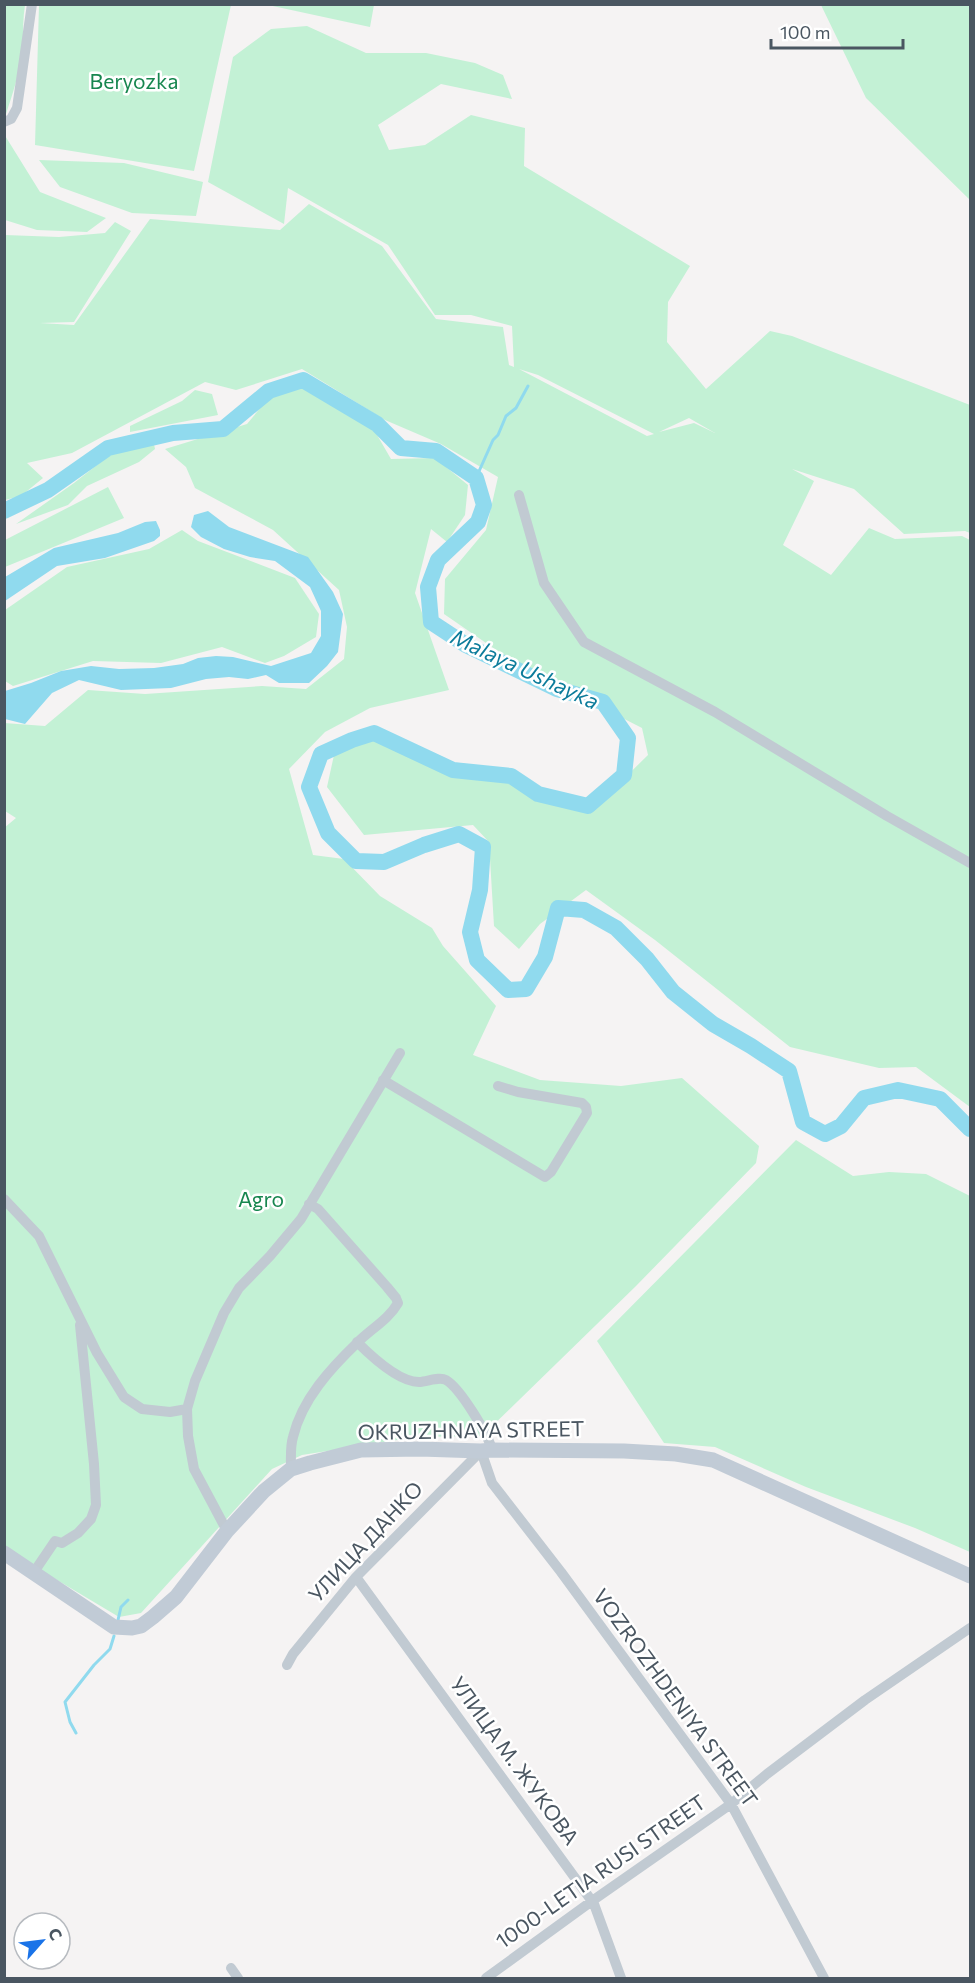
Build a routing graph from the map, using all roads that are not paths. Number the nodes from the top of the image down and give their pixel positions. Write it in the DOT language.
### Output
graph roads {
  1 [pos="32,4"];
  2 [pos="4,122"];
  3 [pos="519,495"];
  4 [pos="970,863"];
  5 [pos="399,1053"];
  6 [pos="383,1080"];
  7 [pos="498,1086"];
  8 [pos="4,1199"];
  9 [pos="309,1204"];
  10 [pos="78,1313"];
  11 [pos="357,1342"];
  12 [pos="187,1409"];
  13 [pos="487,1450"];
  14 [pos="291,1469"];
  15 [pos="227,1531"];
  16 [pos="4,1553"];
  17 [pos="34,1572"];
  18 [pos="356,1576"];
  19 [pos="970,1576"];
  20 [pos="970,1628"];
  21 [pos="286,1665"];
  22 [pos="731,1804"];
  23 [pos="592,1901"];
  24 [pos="231,1968"];
  25 [pos="238,1978"];
  26 [pos="486,1978"];
  27 [pos="621,1978"];
  28 [pos="824,1978"];
  1 -- 2 [label="street"];
  3 -- 4 [label="street"];
  5 -- 6 [label="street"];
  6 -- 7 [label="street"];
  6 -- 9 [label="street"];
  8 -- 10 [label="street"];
  9 -- 11 [label="street"];
  9 -- 12 [label="street"];
  10 -- 12 [label="street"];
  10 -- 17 [label="street"];
  11 -- 13 [label="street, VOZROZHDENIYA STREET"];
  11 -- 14 [label="street"];
  12 -- 15 [label="street"];
  13 -- 14 [label="street, OKRUZHNAYA STREET"];
  13 -- 18 [label="street, УЛИЦА ДАНКО"];
  13 -- 19 [label="street, OKRUZHNAYA STREET"];
  13 -- 22 [label="street, VOZROZHDENIYA STREET"];
  14 -- 15 [label="street, OKRUZHNAYA STREET"];
  15 -- 17 [label="street, OKRUZHNAYA STREET"];
  16 -- 17 [label="street, OKRUZHNAYA STREET"];
  18 -- 21 [label="street, УЛИЦА ДАНКО"];
  18 -- 23 [label="street, УЛИЦА М. ЖУКОВА"];
  20 -- 22 [label="street, 1000-LETIA RUSI STREET"];
  22 -- 23 [label="street, 1000-LETIA RUSI STREET"];
  22 -- 28 [label="street, VOZROZHDENIYA STREET"];
  23 -- 26 [label="street, 1000-LETIA RUSI STREET"];
  23 -- 27 [label="street, УЛИЦА М. ЖУКОВА"];
  24 -- 25 [label="street"];
}
